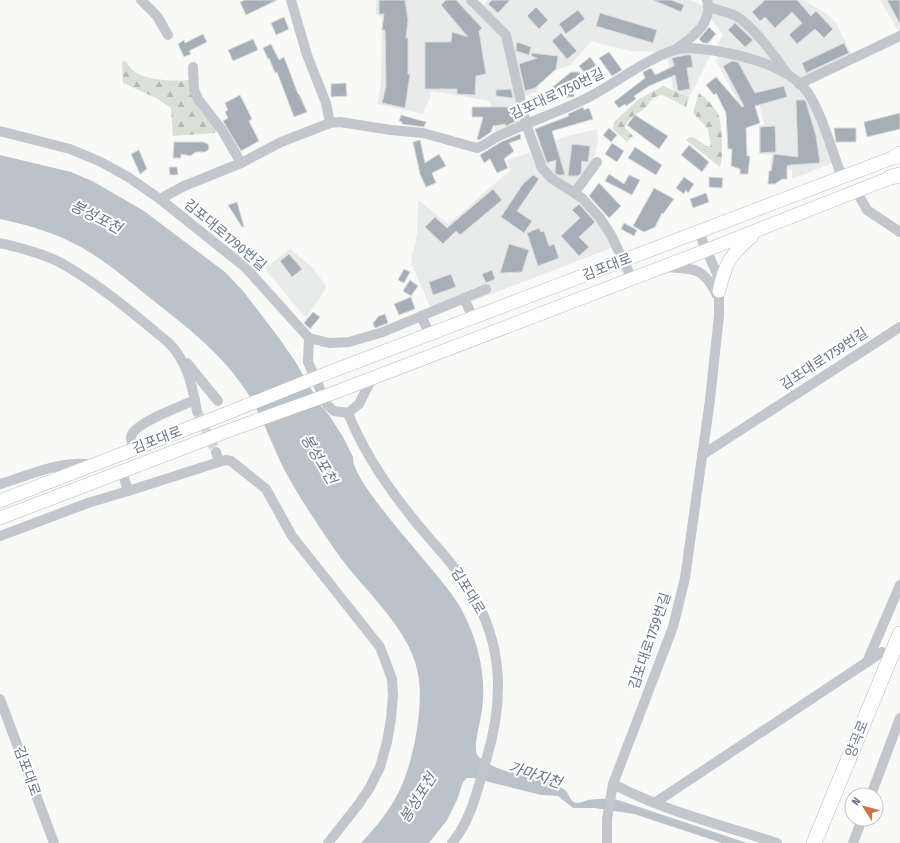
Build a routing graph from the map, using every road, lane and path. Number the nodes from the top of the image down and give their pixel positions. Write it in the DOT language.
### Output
graph roads {
  1 [pos="141,0"];
  2 [pos="291,0"];
  3 [pos="478,2"];
  4 [pos="708,4"];
  5 [pos="168,35"];
  6 [pos="900,36"];
  7 [pos="675,50"];
  8 [pos="193,67"];
  9 [pos="789,77"];
  10 [pos="799,84"];
  11 [pos="330,123"];
  12 [pos="526,124"];
  13 [pos="0,131"];
  14 [pos="898,156"];
  15 [pos="597,162"];
  16 [pos="241,163"];
  17 [pos="897,175"];
  18 [pos="842,177"];
  19 [pos="575,192"];
  20 [pos="858,192"];
  21 [pos="160,199"];
  22 [pos="739,217"];
  23 [pos="758,230"];
  24 [pos="900,232"];
  25 [pos="699,233"];
  26 [pos="745,235"];
  27 [pos="0,243"];
  28 [pos="707,250"];
  29 [pos="624,261"];
  30 [pos="662,267"];
  31 [pos="632,279"];
  32 [pos="559,286"];
  33 [pos="486,289"];
  34 [pos="719,295"];
  35 [pos="464,298"];
  36 [pos="566,304"];
  37 [pos="422,316"];
  38 [pos="473,318"];
  39 [pos="900,327"];
  40 [pos="383,332"];
  41 [pos="430,335"];
  42 [pos="309,338"];
  43 [pos="390,350"];
  44 [pos="178,353"];
  45 [pos="372,378"];
  46 [pos="195,400"];
  47 [pos="218,401"];
  48 [pos="197,411"];
  49 [pos="348,413"];
  50 [pos="134,450"];
  51 [pos="216,452"];
  52 [pos="702,455"];
  53 [pos="219,462"];
  54 [pos="93,465"];
  55 [pos="122,471"];
  56 [pos="0,484"];
  57 [pos="128,491"];
  58 [pos="0,501"];
  59 [pos="0,518"];
  60 [pos="0,536"];
  61 [pos="900,585"];
  62 [pos="900,634"];
  63 [pos="882,652"];
  64 [pos="900,659"];
  65 [pos="867,662"];
  66 [pos="0,699"];
  67 [pos="900,718"];
  68 [pos="613,787"];
  69 [pos="874,787"];
  70 [pos="656,802"];
  71 [pos="859,827"];
  72 [pos="54,843"];
  73 [pos="328,843"];
  74 [pos="452,843"];
  75 [pos="607,843"];
  76 [pos="777,843"];
  77 [pos="814,843"];
  78 [pos="824,843"];
  79 [pos="853,843"];
  1 -- 5 [label="street"];
  2 -- 11 [label="street"];
  3 -- 12 [label="street"];
  4 -- 7 [label="street"];
  4 -- 9 [label="street, 김포대로1750번길"];
  6 -- 10 [label="street"];
  7 -- 9 [label="street, 김포대로1750번길"];
  7 -- 12 [label="street, 김포대로1750번길"];
  8 -- 16 [label="street"];
  9 -- 10 [label="street, 김포대로1750번길"];
  10 -- 18 [label="street, 김포대로1750번길"];
  11 -- 12 [label="street, 김포대로1750번길"];
  11 -- 16 [label="street, 김포대로1750번길"];
  12 -- 19 [label="street"];
  13 -- 21 [label="street, 김포대로1790번길"];
  14 -- 18 [label="main road, 김포대로"];
  15 -- 19 [label="street"];
  16 -- 21 [label="street, 김포대로1750번길"];
  17 -- 20 [label="main road, 김포대로"];
  18 -- 22 [label="main road, 김포대로"];
  19 -- 29 [label="street"];
  20 -- 23 [label="main road, 김포대로"];
  20 -- 24 [label="street"];
  21 -- 42 [label="street, 김포대로1790번길"];
  22 -- 25 [label="main road, 김포대로"];
  22 -- 26 [label="main road"];
  23 -- 26 [label="main road, 김포대로"];
  23 -- 34 [label="main road"];
  25 -- 28 [label="street, 김포대로1759번길"];
  25 -- 29 [label="main road, 김포대로"];
  26 -- 28 [label="main road, 김포대로"];
  27 -- 44 [label="street"];
  28 -- 30 [label="main road, 김포대로"];
  28 -- 34 [label="street, 김포대로1759번길"];
  29 -- 31 [label="street"];
  29 -- 32 [label="main road, 김포대로"];
  30 -- 31 [label="main road, 김포대로"];
  30 -- 34 [label="street"];
  31 -- 36 [label="main road, 김포대로"];
  32 -- 36 [label="main road"];
  32 -- 38 [label="main road, 김포대로"];
  33 -- 35 [label="street"];
  34 -- 52 [label="street, 김포대로1759번길"];
  35 -- 37 [label="street"];
  35 -- 38 [label="street"];
  36 -- 45 [label="main road, 김포대로"];
  37 -- 40 [label="street"];
  37 -- 41 [label="street"];
  38 -- 41 [label="main road, 김포대로"];
  39 -- 52 [label="street, 김포대로1759번길"];
  40 -- 42 [label="street"];
  40 -- 43 [label="street"];
  41 -- 43 [label="main road, 김포대로"];
  42 -- 49 [label="street"];
  43 -- 50 [label="main road, 김포대로, bridge"];
  44 -- 46 [label="street"];
  44 -- 47 [label="street"];
  45 -- 49 [label="street"];
  45 -- 55 [label="main road, 김포대로, bridge"];
  46 -- 48 [label="street"];
  46 -- 50 [label="street"];
  49 -- 74 [label="street, 김포대로"];
  50 -- 54 [label="main road, 김포대로"];
  51 -- 53 [label="street"];
  52 -- 68 [label="street, 김포대로1759번길"];
  53 -- 57 [label="street"];
  53 -- 73 [label="street"];
  54 -- 56 [label="street"];
  54 -- 58 [label="main road, 김포대로"];
  55 -- 57 [label="street"];
  55 -- 59 [label="main road, 김포대로"];
  57 -- 60 [label="street"];
  61 -- 65 [label="street"];
  62 -- 77 [label="highway, 양곡로"];
  63 -- 65 [label="street"];
  64 -- 78 [label="highway, 양곡로"];
  65 -- 70 [label="street"];
  66 -- 72 [label="street, 김포대로"];
  67 -- 69 [label="street"];
  68 -- 70 [label="street"];
  68 -- 75 [label="street, 김포대로1759번길"];
  70 -- 76 [label="street"];
  71 -- 79 [label="street"];
}
